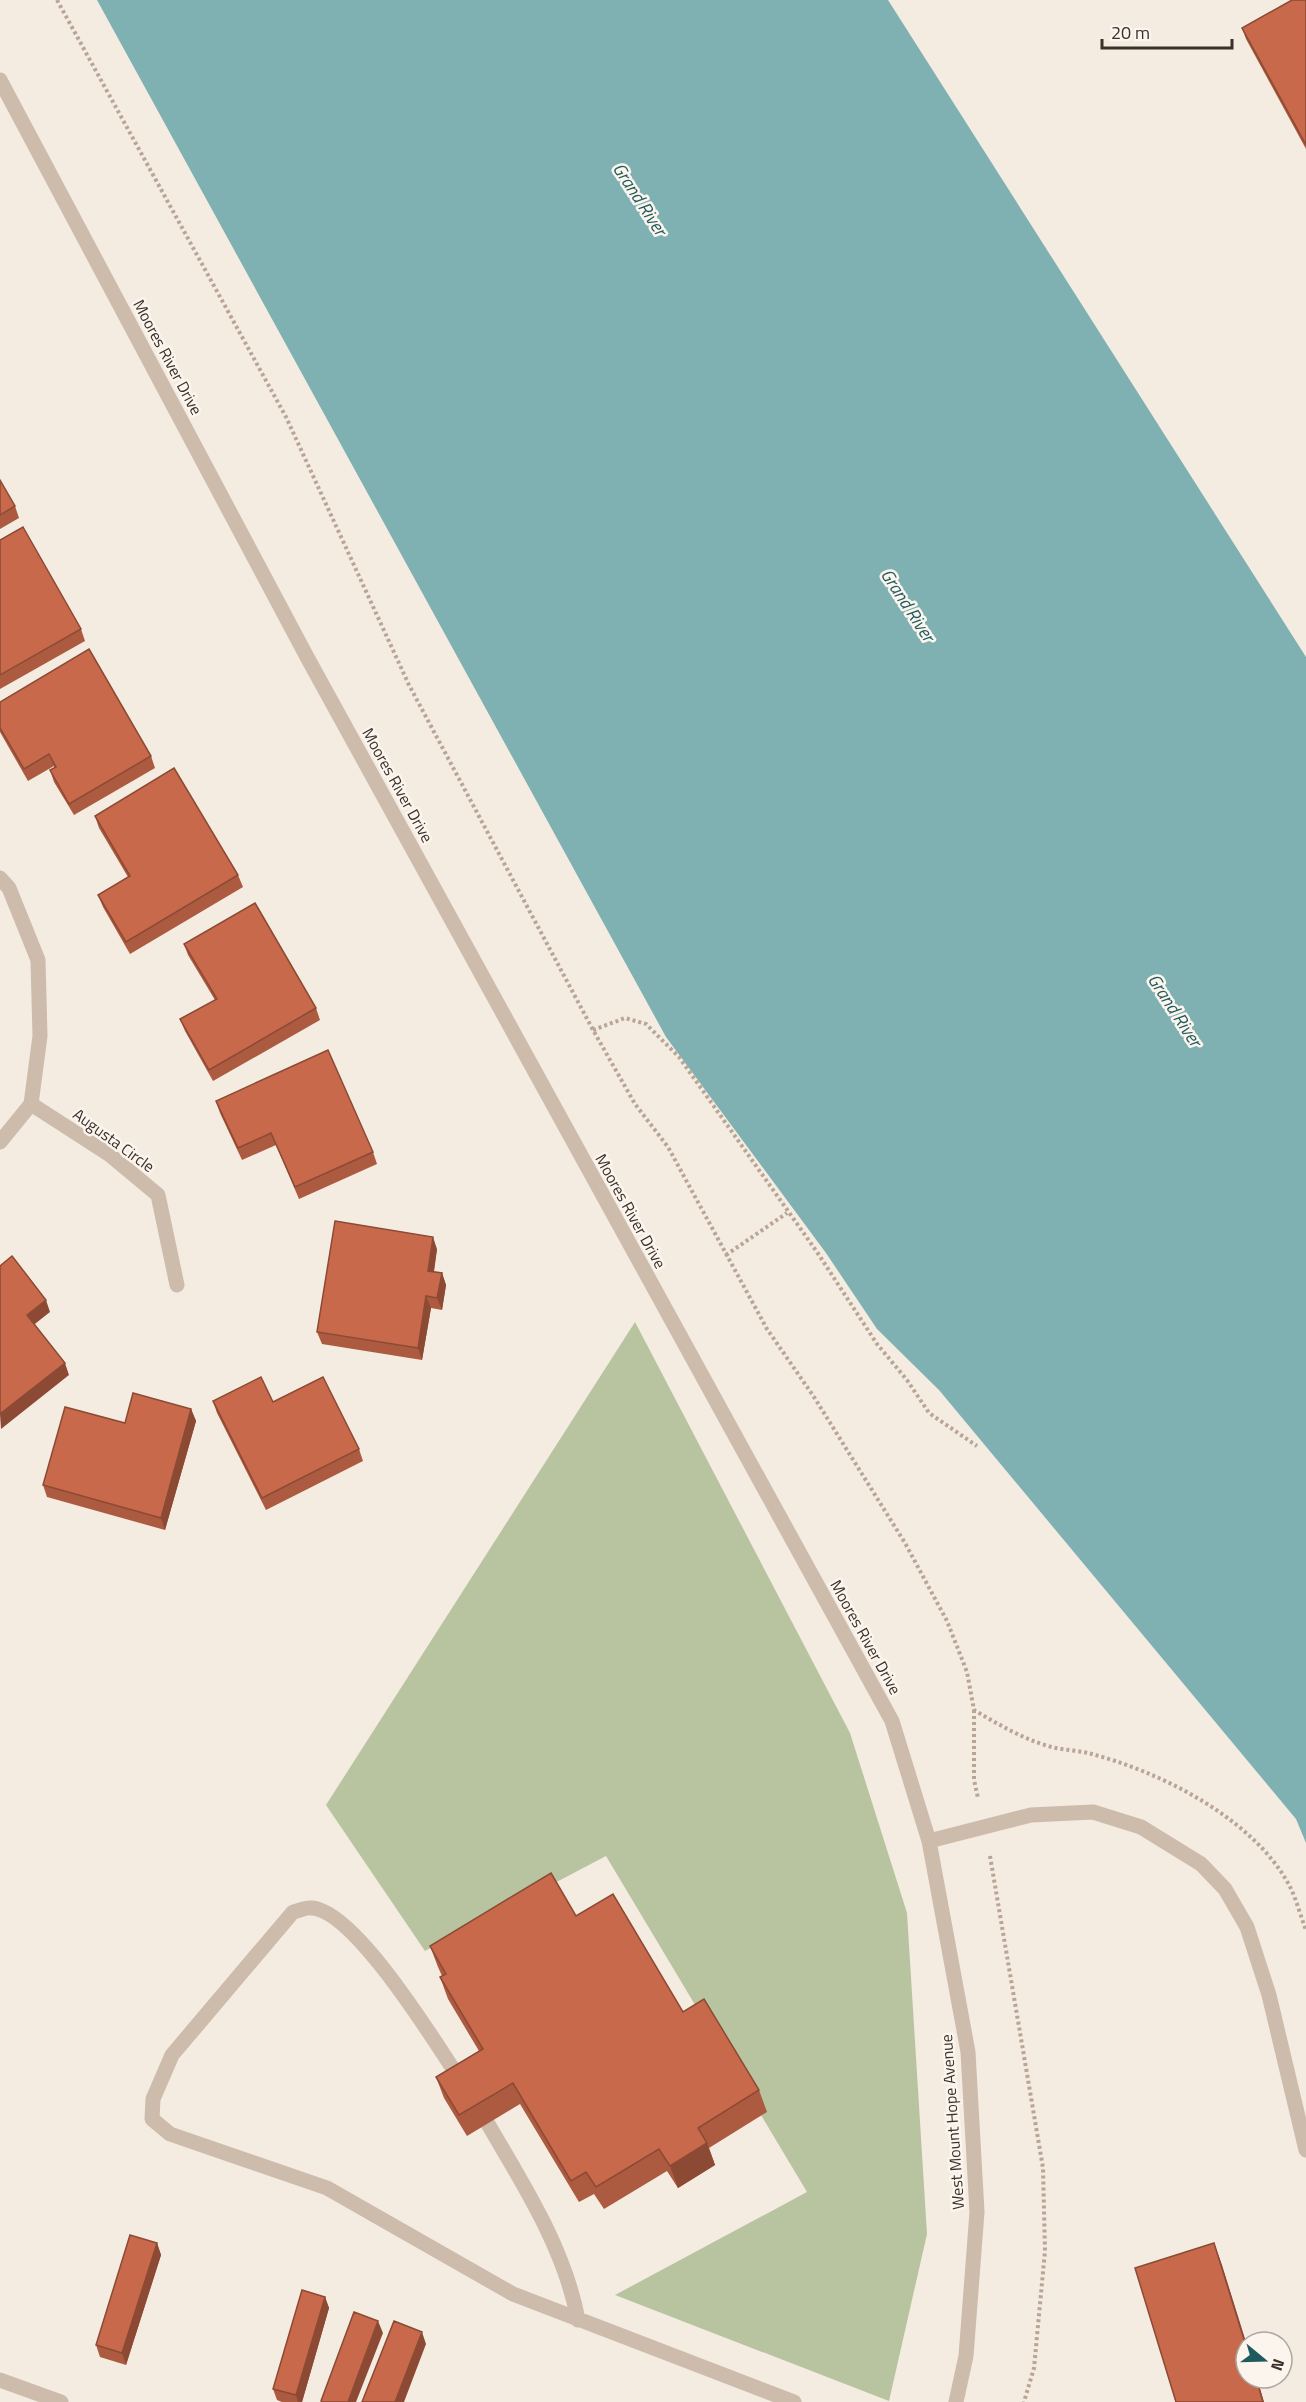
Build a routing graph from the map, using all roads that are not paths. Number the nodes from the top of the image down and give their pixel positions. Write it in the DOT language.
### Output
graph roads {
  1 [pos="0,80"];
  2 [pos="0,878"];
  3 [pos="31,1104"];
  4 [pos="0,1142"];
  5 [pos="177,1285"];
  6 [pos="929,1841"];
  7 [pos="464,2087"];
  8 [pos="488,2124"];
  9 [pos="1306,2150"];
  10 [pos="578,2320"];
  11 [pos="0,2380"];
  12 [pos="61,2402"];
  13 [pos="794,2402"];
  14 [pos="956,2402"];
  1 -- 6 [label="street, Moores River Drive"];
  2 -- 3 [label="street"];
  3 -- 4 [label="street"];
  3 -- 5 [label="street, Augusta Circle"];
  6 -- 9 [label="street"];
  6 -- 14 [label="street, West Mount Hope Avenue"];
  7 -- 10 [label="street"];
  8 -- 10 [label="street"];
  10 -- 13 [label="street"];
  11 -- 12 [label="street"];
}
